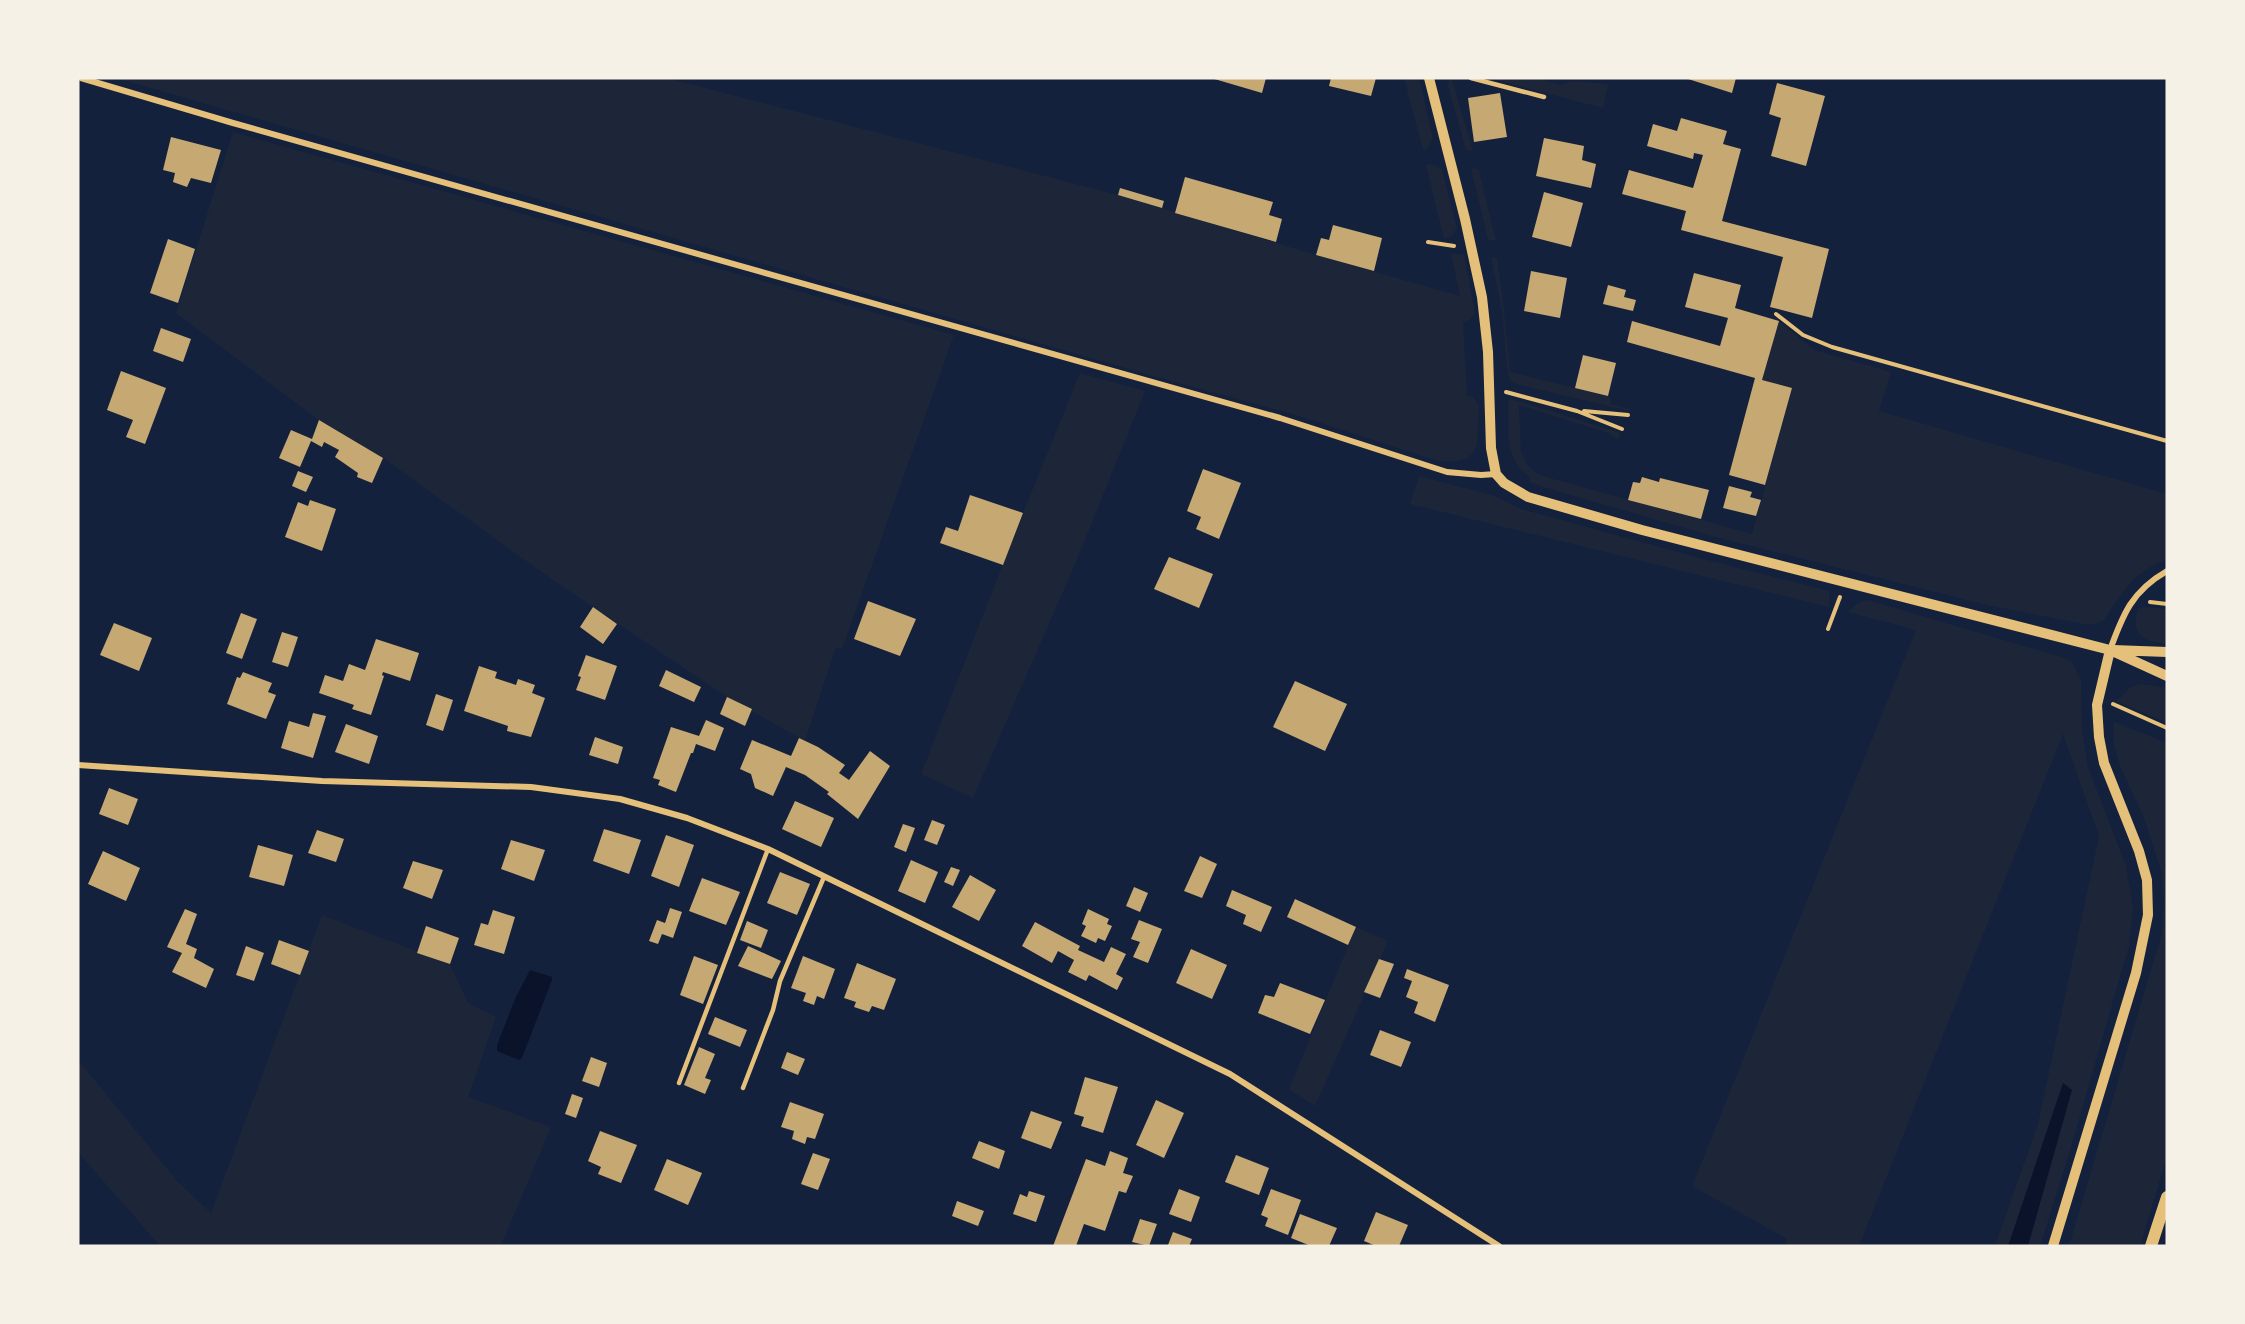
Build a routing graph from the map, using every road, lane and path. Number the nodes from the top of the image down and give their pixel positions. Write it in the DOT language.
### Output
graph roads {
  1 [pos="81,78"];
  2 [pos="1429,78"];
  3 [pos="1471,78"];
  4 [pos="1544,97"];
  5 [pos="1428,242"];
  6 [pos="1470,243"];
  7 [pos="1776,314"];
  8 [pos="1489,389"];
  9 [pos="1577,411"];
  10 [pos="1628,415"];
  11 [pos="1623,429"];
  12 [pos="2167,441"];
  13 [pos="1496,474"];
  14 [pos="2167,571"];
  15 [pos="1846,583"];
  16 [pos="1828,629"];
  17 [pos="2110,650"];
  18 [pos="2167,652"];
  19 [pos="2167,676"];
  20 [pos="2099,698"];
  21 [pos="2167,728"];
  22 [pos="78,765"];
  23 [pos="768,849"];
  24 [pos="824,877"];
  25 [pos="679,1083"];
  26 [pos="743,1088"];
  27 [pos="2167,1197"];
  28 [pos="1499,1246"];
  29 [pos="2053,1246"];
  30 [pos="2151,1246"];
  1 -- 13 [label="street"];
  2 -- 6 [label="street"];
  3 -- 4 [label="lane"];
  5 -- 6 [label="path"];
  6 -- 8 [label="street"];
  7 -- 12 [label="path"];
  8 -- 9 [label="path"];
  8 -- 13 [label="street"];
  9 -- 10 [label="path"];
  9 -- 11 [label="path"];
  13 -- 15 [label="street"];
  14 -- 17 [label="street"];
  15 -- 16 [label="path"];
  15 -- 17 [label="street"];
  17 -- 18 [label="street"];
  17 -- 19 [label="street"];
  17 -- 20 [label="street"];
  20 -- 21 [label="path"];
  20 -- 29 [label="street"];
  22 -- 23 [label="street"];
  23 -- 24 [label="street"];
  23 -- 25 [label="lane"];
  24 -- 26 [label="lane"];
  24 -- 28 [label="street"];
  27 -- 30 [label="main road"];
}
